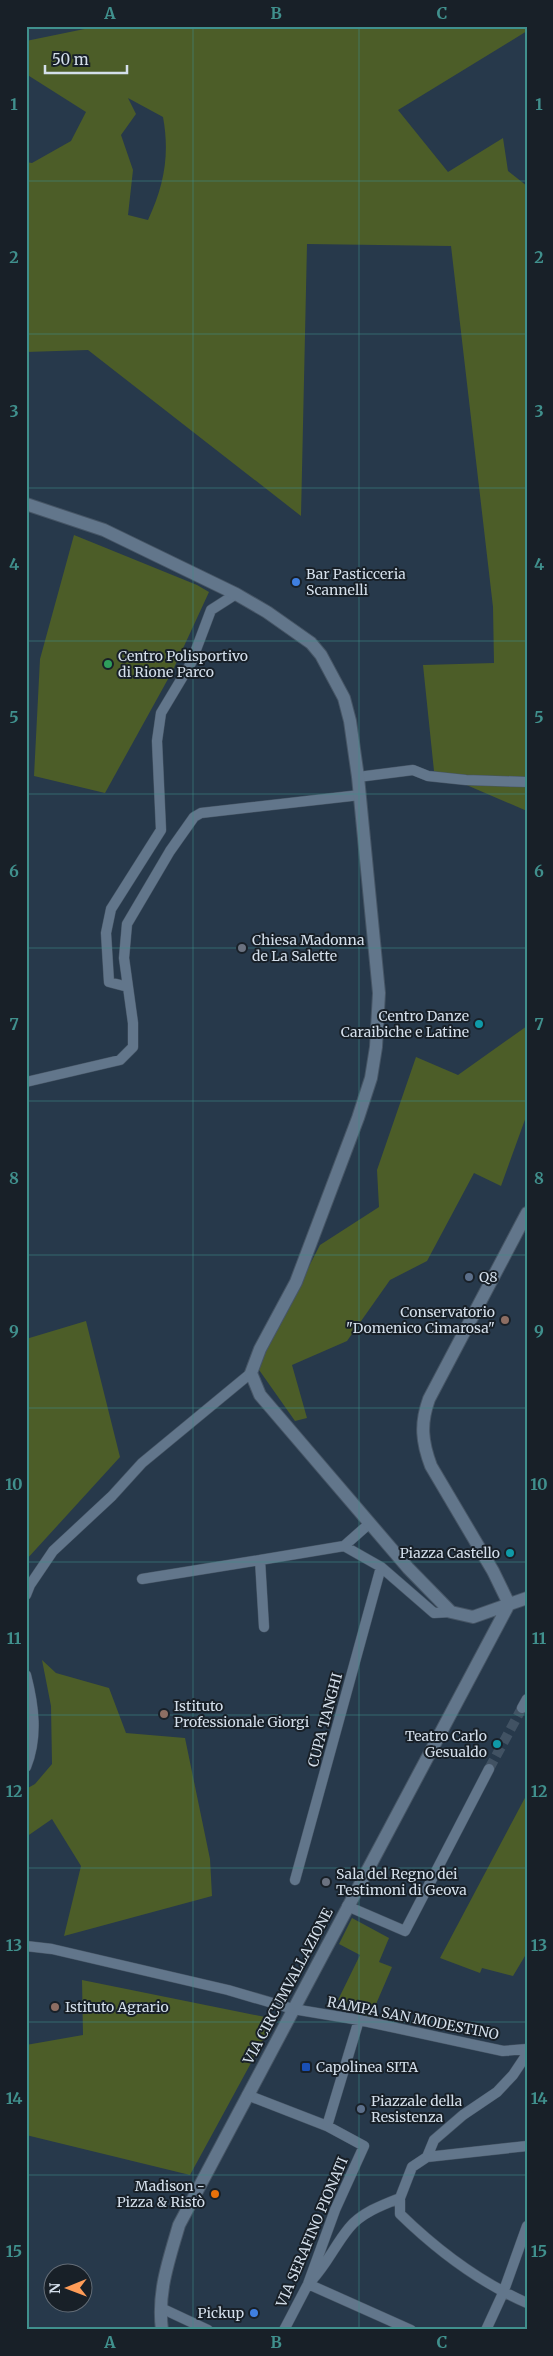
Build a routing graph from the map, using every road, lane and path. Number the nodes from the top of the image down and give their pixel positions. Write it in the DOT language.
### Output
graph roads {
  1 [pos="26,504"];
  2 [pos="236,594"];
  3 [pos="358,778"];
  4 [pos="527,782"];
  5 [pos="360,795"];
  6 [pos="128,987"];
  7 [pos="26,1082"];
  8 [pos="527,1213"];
  9 [pos="251,1373"];
  10 [pos="370,1523"];
  11 [pos="344,1546"];
  12 [pos="260,1560"];
  13 [pos="381,1568"];
  14 [pos="142,1579"];
  15 [pos="26,1595"];
  16 [pos="527,1598"];
  17 [pos="508,1604"];
  18 [pos="451,1612"];
  19 [pos="264,1627"];
  20 [pos="26,1675"];
  21 [pos="26,1767"];
  22 [pos="489,1769"];
  23 [pos="295,1880"];
  24 [pos="347,1906"];
  25 [pos="26,1946"];
  26 [pos="293,2009"];
  27 [pos="359,2020"];
  28 [pos="527,2049"];
  29 [pos="527,2054"];
  30 [pos="247,2095"];
  31 [pos="327,2126"];
  32 [pos="527,2146"];
  33 [pos="427,2157"];
  34 [pos="400,2198"];
  35 [pos="527,2226"];
  36 [pos="308,2284"];
  37 [pos="503,2293"];
  38 [pos="527,2303"];
  39 [pos="161,2308"];
  40 [pos="202,2329"];
  41 [pos="162,2330"];
  42 [pos="284,2330"];
  43 [pos="411,2330"];
  44 [pos="486,2330"];
  1 -- 2 [label="street"];
  2 -- 3 [label="street"];
  2 -- 6 [label="street"];
  3 -- 4 [label="street"];
  3 -- 5 [label="street"];
  5 -- 6 [label="street"];
  5 -- 9 [label="street"];
  6 -- 7 [label="street"];
  8 -- 17 [label="street"];
  9 -- 10 [label="street"];
  9 -- 15 [label="street"];
  10 -- 11 [label="street"];
  10 -- 18 [label="street"];
  11 -- 12 [label="street"];
  11 -- 13 [label="street"];
  12 -- 14 [label="street"];
  12 -- 19 [label="street"];
  13 -- 18 [label="street"];
  13 -- 23 [label="street, CUPA TANGHI"];
  16 -- 17 [label="street"];
  17 -- 18 [label="street"];
  17 -- 24 [label="street, VIA CIRCUMVALLAZIONE"];
  20 -- 21 [label="street"];
  22 -- 24 [label="street"];
  24 -- 26 [label="street, VIA CIRCUMVALLAZIONE"];
  25 -- 26 [label="street, RAMPA SAN MODESTINO"];
  26 -- 27 [label="street, RAMPA SAN MODESTINO"];
  26 -- 30 [label="street, VIA CIRCUMVALLAZIONE"];
  27 -- 28 [label="street, RAMPA SAN MODESTINO"];
  27 -- 31 [label="street"];
  29 -- 33 [label="street"];
  30 -- 31 [label="street, VIA SERAFINO PIONATI"];
  30 -- 39 [label="street, VIA CIRCUMVALLAZIONE"];
  31 -- 36 [label="street, VIA SERAFINO PIONATI"];
  32 -- 33 [label="street"];
  33 -- 34 [label="street"];
  34 -- 36 [label="street"];
  34 -- 37 [label="street"];
  35 -- 37 [label="street"];
  36 -- 42 [label="street, VIA SERAFINO PIONATI"];
  36 -- 43 [label="street"];
  37 -- 38 [label="street"];
  37 -- 44 [label="street"];
  39 -- 40 [label="street"];
  39 -- 41 [label="street, VIA CIRCUMVALLAZIONE"];
}
